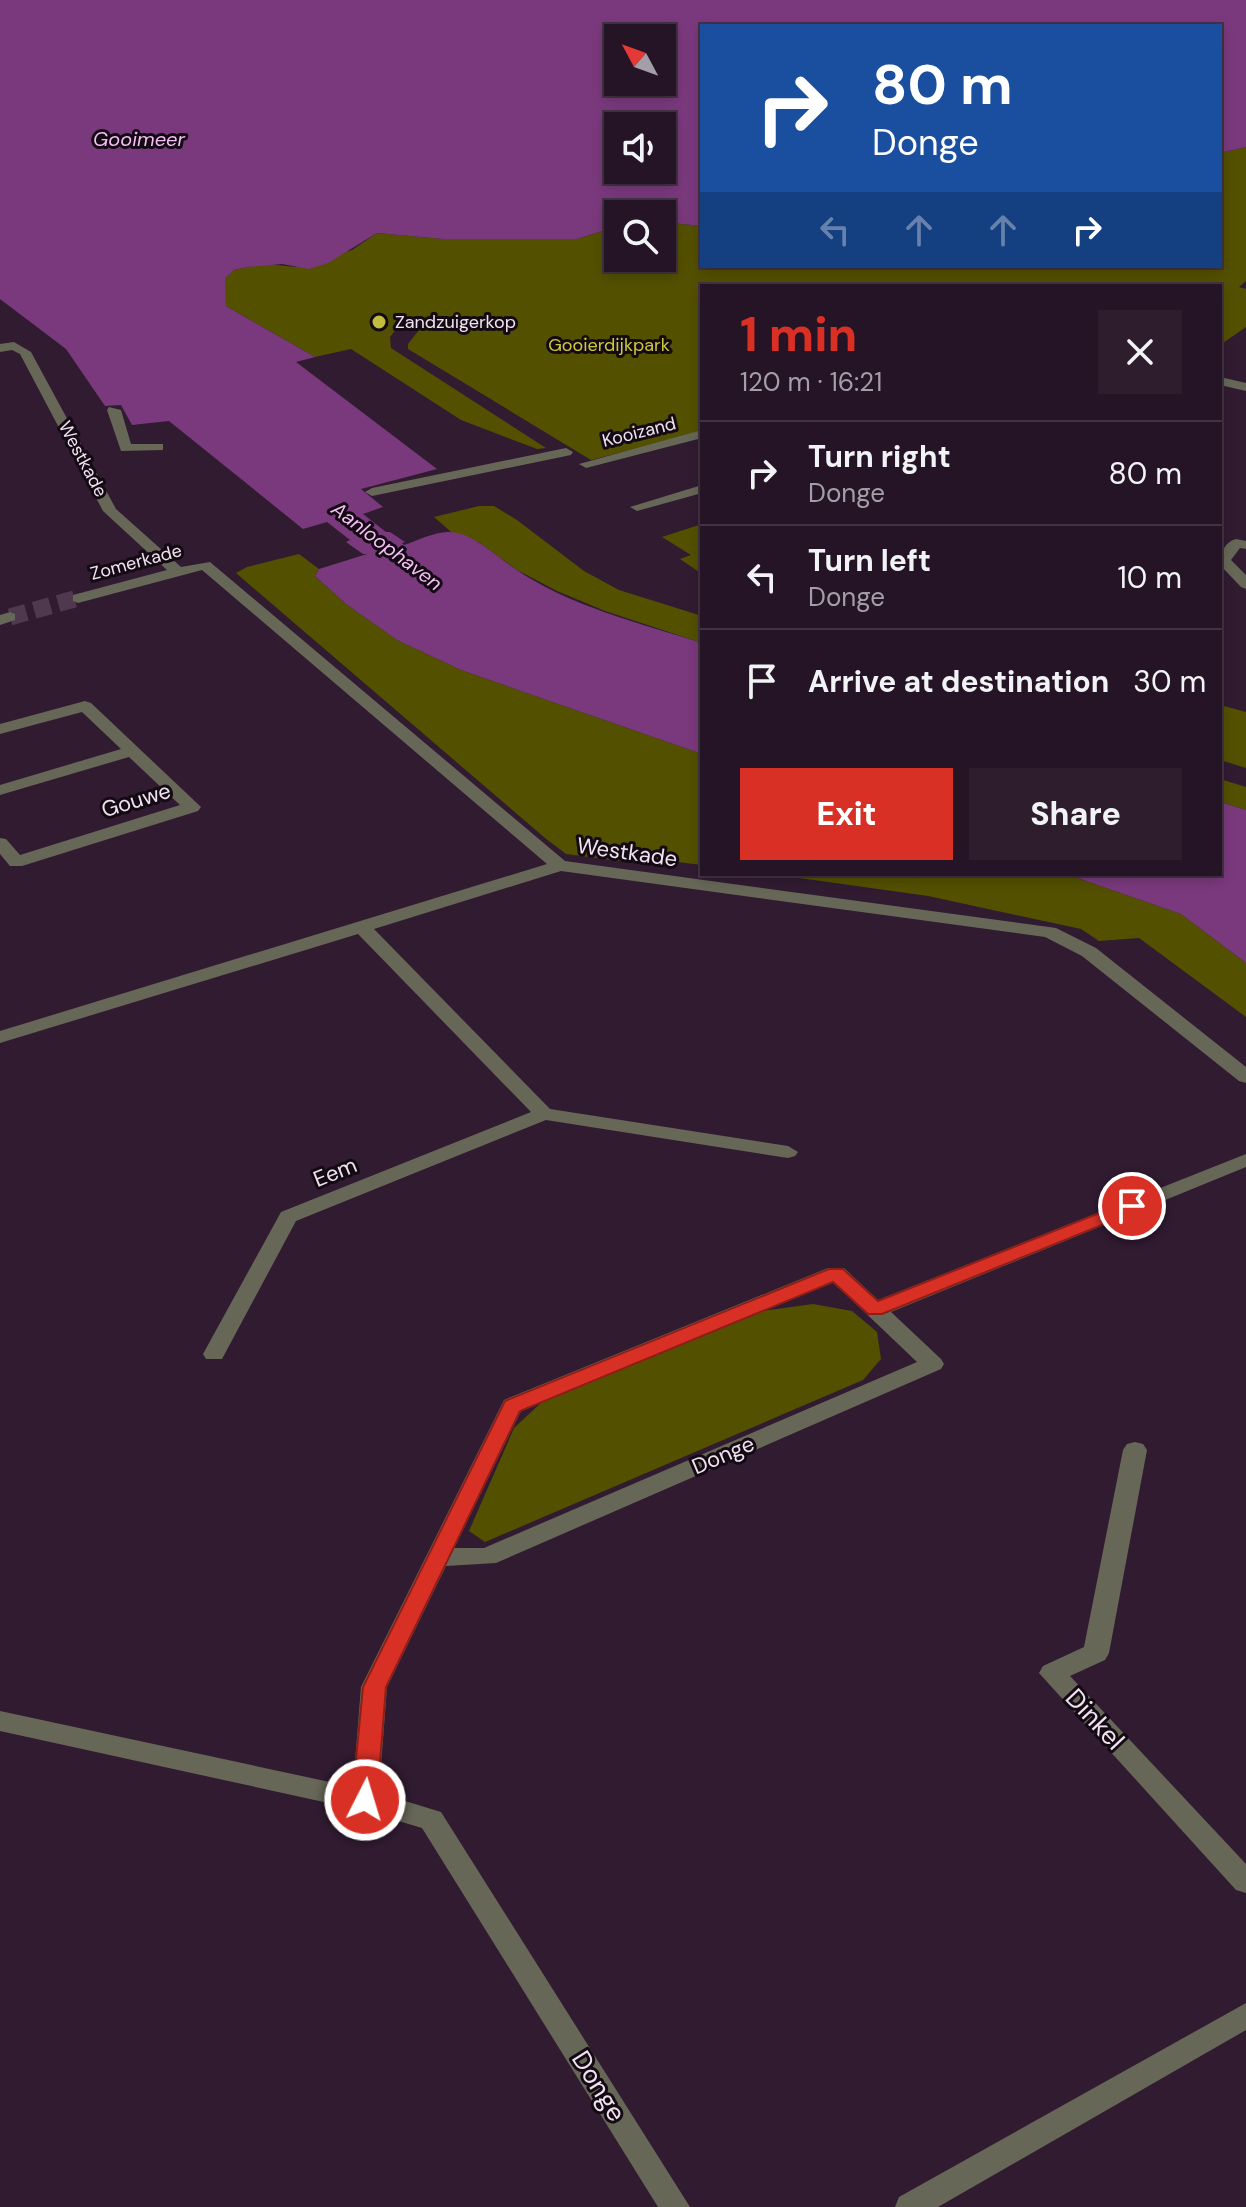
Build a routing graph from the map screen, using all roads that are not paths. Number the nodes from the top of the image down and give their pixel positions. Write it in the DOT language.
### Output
graph roads {
  1 [pos="0,348"];
  2 [pos="1222,381"];
  3 [pos="1246,387"];
  4 [pos="114,410"];
  5 [pos="700,435"];
  6 [pos="158,447"];
  7 [pos="566,452"];
  8 [pos="586,464"];
  9 [pos="700,490"];
  10 [pos="372,492"];
  11 [pos="637,507"];
  12 [pos="1246,545"];
  13 [pos="205,565"];
  14 [pos="177,571"];
  15 [pos="1246,584"];
  16 [pos="78,598"];
  17 [pos="0,729"];
  18 [pos="134,750"];
  19 [pos="0,790"];
  20 [pos="0,843"];
  21 [pos="8,864"];
  22 [pos="560,866"];
  23 [pos="362,927"];
  24 [pos="0,1037"];
  25 [pos="1246,1077"];
  26 [pos="544,1114"];
  27 [pos="788,1152"];
  28 [pos="1246,1160"];
  29 [pos="875,1310"];
  30 [pos="214,1354"];
  31 [pos="1135,1450"];
  32 [pos="437,1557"];
  33 [pos="0,1721"];
  34 [pos="365,1800"];
  35 [pos="1246,1882"];
  36 [pos="1246,2015"];
  37 [pos="675,2207"];
  38 [pos="910,2207"];
  1 -- 14 [label="street, Westkade"];
  2 -- 3 [label="street"];
  4 -- 6 [label="street"];
  5 -- 8 [label="street, Kooizand"];
  7 -- 10 [label="street"];
  9 -- 11 [label="street"];
  12 -- 15 [label="street"];
  13 -- 14 [label="street, Zomerkade"];
  13 -- 22 [label="street, Westkade"];
  14 -- 16 [label="street, Zomerkade"];
  17 -- 18 [label="street, Gouwe"];
  18 -- 19 [label="street"];
  18 -- 21 [label="street, Gouwe"];
  20 -- 21 [label="street, Gouwe"];
  22 -- 23 [label="street"];
  22 -- 25 [label="street, Westkade"];
  23 -- 24 [label="street"];
  23 -- 26 [label="street"];
  26 -- 27 [label="street"];
  26 -- 30 [label="street, Eem"];
  28 -- 29 [label="street"];
  29 -- 32 [label="street, Donge"];
  29 -- 32 [label="street, Donge"];
  31 -- 35 [label="street, Dinkel"];
  32 -- 34 [label="street, Donge"];
  33 -- 34 [label="street, Donge"];
  34 -- 37 [label="street, Donge"];
  36 -- 38 [label="street"];
}
